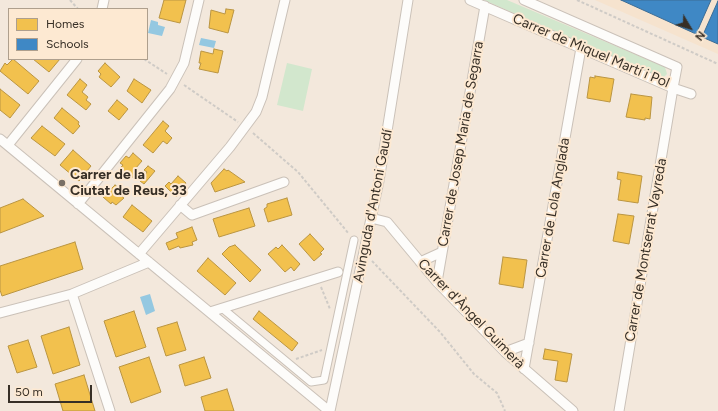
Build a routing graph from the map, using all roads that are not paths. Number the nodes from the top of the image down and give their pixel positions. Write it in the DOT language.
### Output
graph roads {
  1 [pos="200,0"];
  2 [pos="285,0"];
  3 [pos="408,0"];
  4 [pos="470,0"];
  5 [pos="524,0"];
  6 [pos="485,6"];
  7 [pos="581,48"];
  8 [pos="76,60"];
  9 [pos="673,88"];
  10 [pos="691,94"];
  11 [pos="0,139"];
  12 [pos="8,146"];
  13 [pos="284,182"];
  14 [pos="78,204"];
  15 [pos="180,205"];
  16 [pos="371,218"];
  17 [pos="354,240"];
  18 [pos="442,252"];
  19 [pos="139,254"];
  20 [pos="149,262"];
  21 [pos="420,262"];
  22 [pos="338,272"];
  23 [pos="437,282"];
  24 [pos="72,294"];
  25 [pos="222,308"];
  26 [pos="210,312"];
  27 [pos="0,313"];
  28 [pos="529,342"];
  29 [pos="505,352"];
  30 [pos="524,369"];
  31 [pos="110,411"];
  32 [pos="330,411"];
  33 [pos="573,411"];
  34 [pos="619,411"];
  1 -- 14 [label="street"];
  2 -- 15 [label="street"];
  3 -- 16 [label="street, Avinguda d'Antoni Gaudí"];
  4 -- 6 [label="street, Carrer de Miquel Martí i Pol"];
  5 -- 9 [label="street, Carrer de Miquel Martí i Pol"];
  6 -- 7 [label="street, Carrer de Miquel Martí i Pol"];
  6 -- 18 [label="street, Carrer de Josep Maria de Segarra"];
  7 -- 9 [label="street, Carrer de Miquel Martí i Pol"];
  7 -- 28 [label="street, Carrer de Lola Anglada"];
  8 -- 12 [label="street"];
  9 -- 10 [label="street"];
  9 -- 34 [label="street, Carrer de Montserrat Vayreda"];
  11 -- 12 [label="street"];
  12 -- 14 [label="street"];
  13 -- 15 [label="street"];
  14 -- 19 [label="street"];
  15 -- 19 [label="street"];
  16 -- 21 [label="street, Carrer d'Àngel Guimerà"];
  16 -- 32 [label="street, Avinguda d'Antoni Gaudí"];
  17 -- 25 [label="street"];
  18 -- 21 [label="street"];
  18 -- 23 [label="street, Carrer de Josep Maria de Segarra"];
  19 -- 20 [label="street"];
  20 -- 24 [label="street"];
  20 -- 26 [label="street"];
  21 -- 23 [label="street, Carrer d'Àngel Guimerà"];
  22 -- 25 [label="street"];
  23 -- 29 [label="street, Carrer d'Àngel Guimerà"];
  24 -- 27 [label="street"];
  24 -- 31 [label="street"];
  25 -- 26 [label="street"];
  26 -- 32 [label="street"];
  28 -- 29 [label="street"];
  28 -- 30 [label="street, Carrer de Lola Anglada"];
  29 -- 30 [label="street, Carrer d'Àngel Guimerà"];
  30 -- 33 [label="street, Carrer d'Àngel Guimerà"];
}
